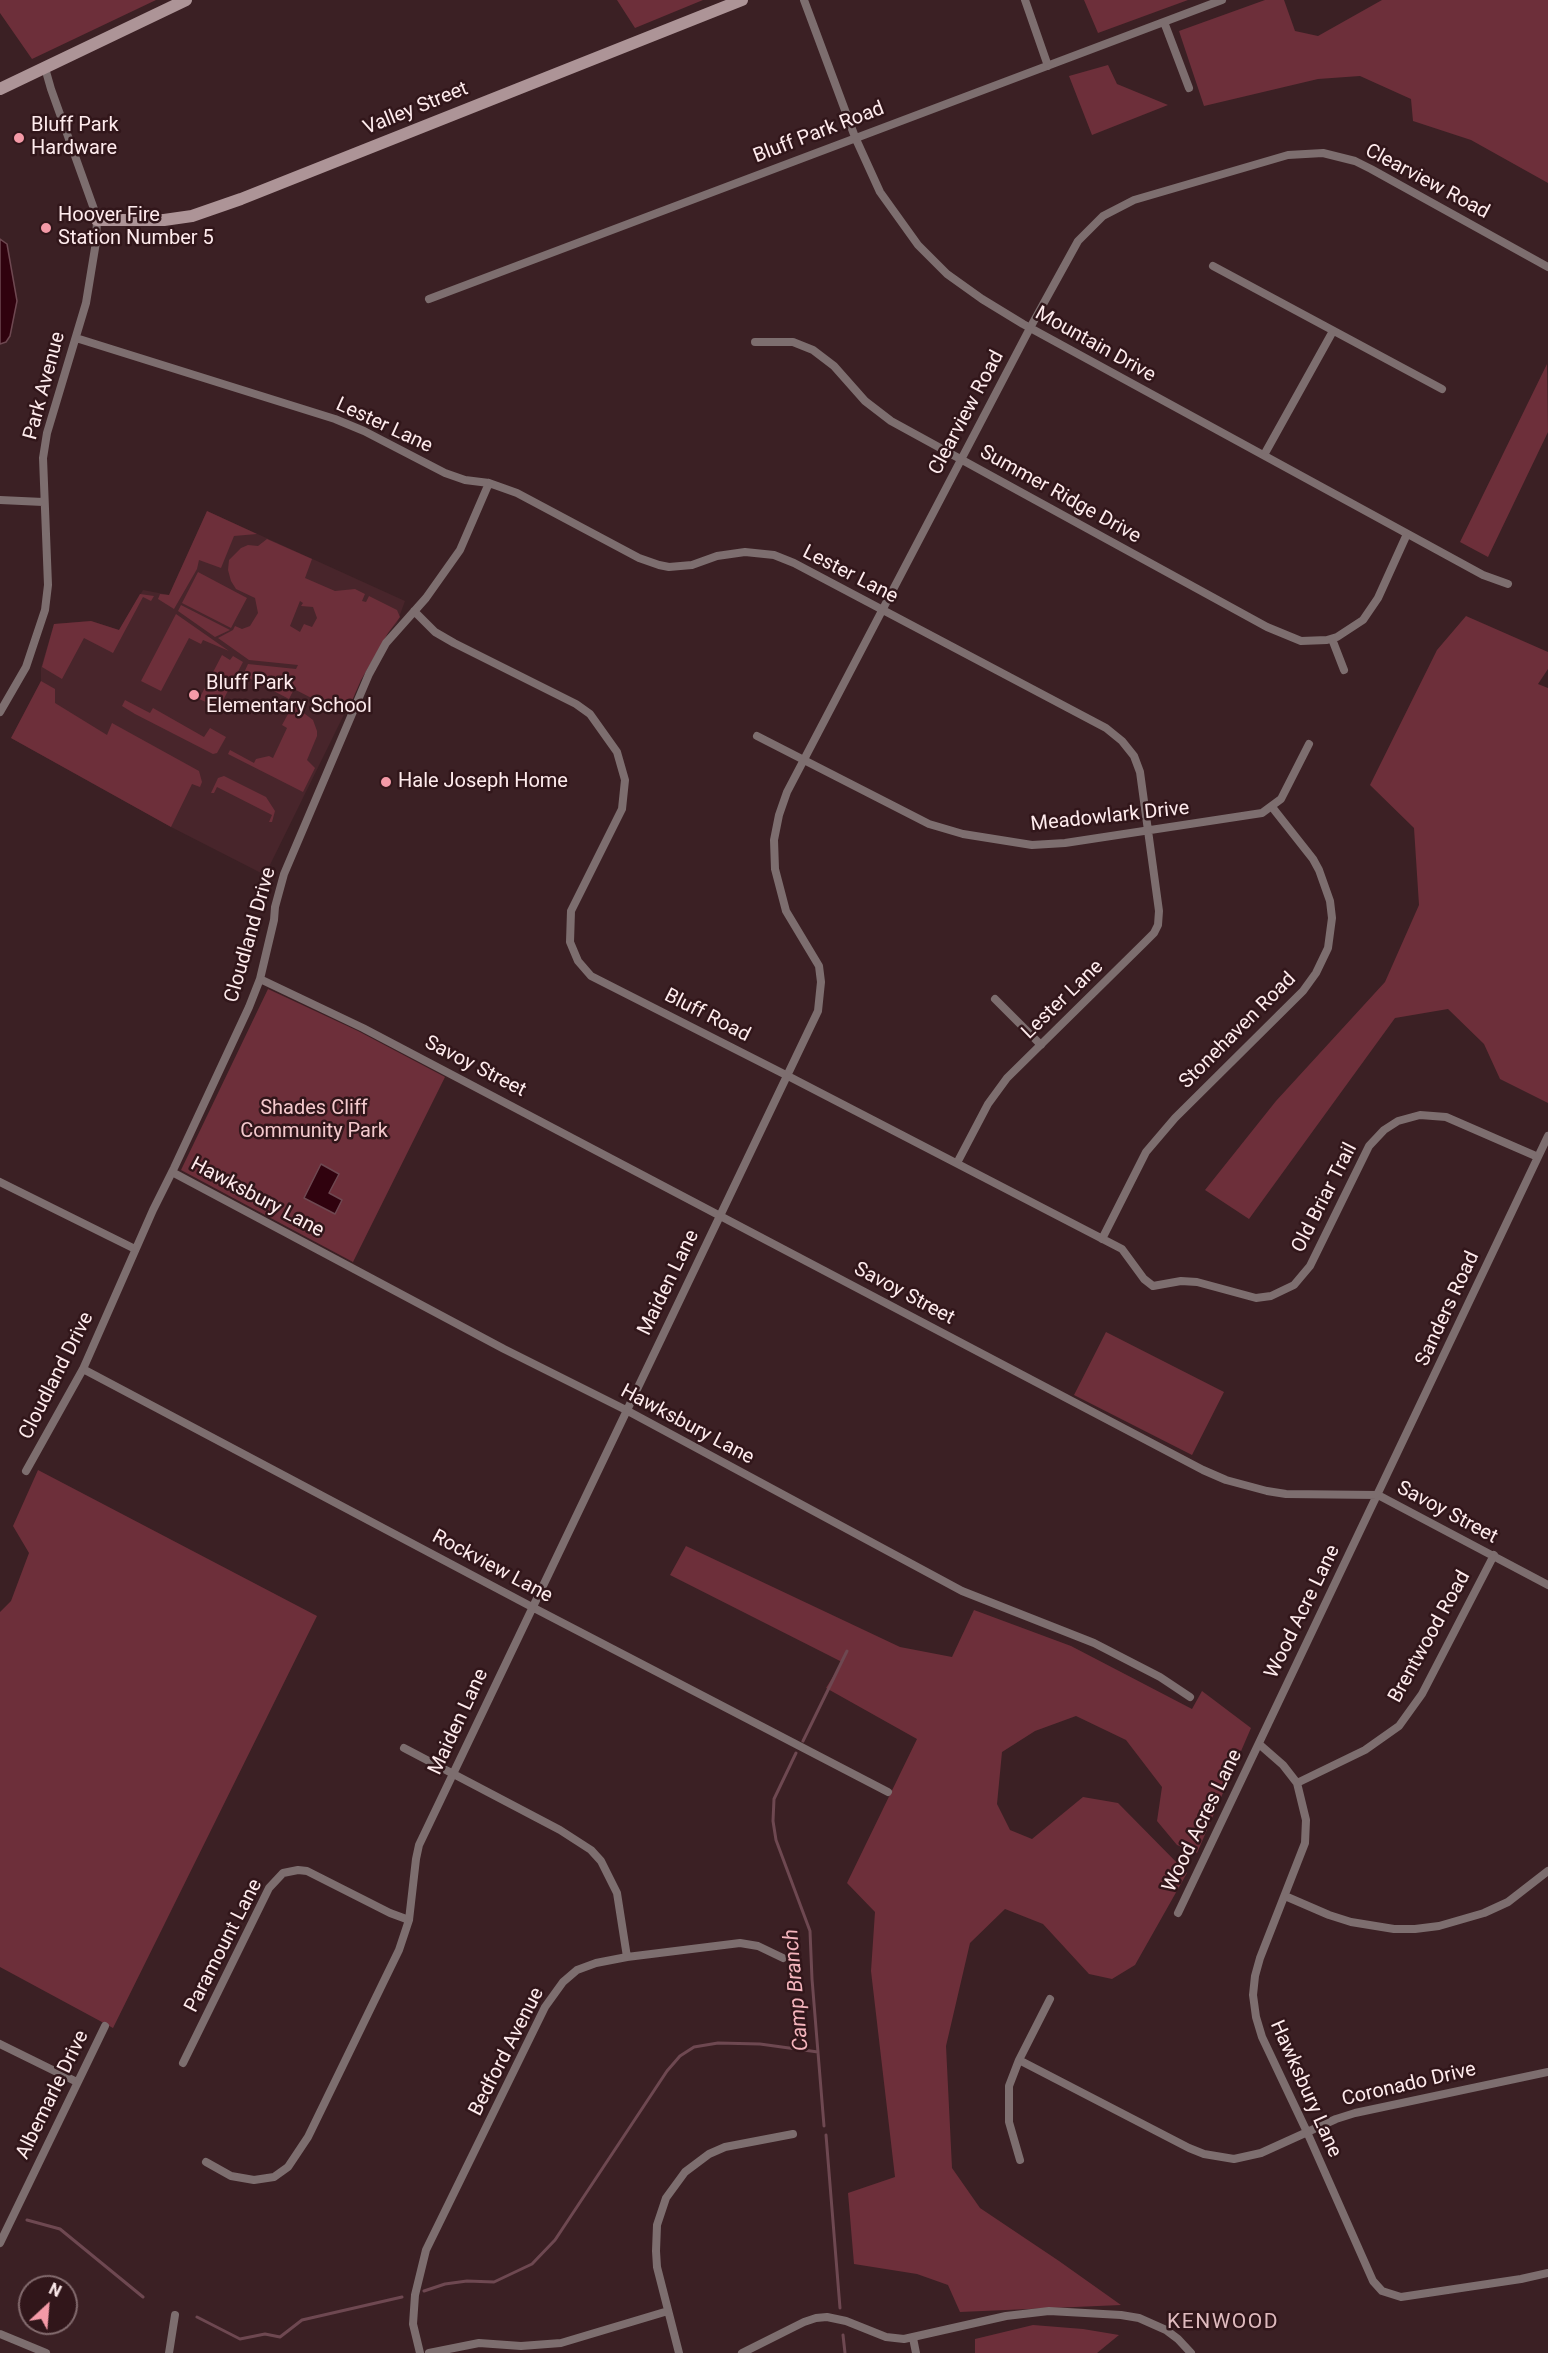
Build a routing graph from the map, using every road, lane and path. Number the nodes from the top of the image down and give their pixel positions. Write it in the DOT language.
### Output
graph roads {
  1 [pos="186,0"];
  2 [pos="742,0"];
  3 [pos="804,0"];
  4 [pos="1024,0"];
  5 [pos="1222,0"];
  6 [pos="1164,22"];
  7 [pos="1048,66"];
  8 [pos="45,68"];
  9 [pos="1189,88"];
  10 [pos="0,89"];
  11 [pos="855,137"];
  12 [pos="97,220"];
  13 [pos="1214,266"];
  14 [pos="1548,267"];
  15 [pos="429,299"];
  16 [pos="1030,328"];
  17 [pos="1334,331"];
  18 [pos="76,338"];
  19 [pos="755,342"];
  20 [pos="1442,390"];
  21 [pos="1264,455"];
  22 [pos="961,459"];
  23 [pos="489,483"];
  24 [pos="0,500"];
  25 [pos="43,502"];
  26 [pos="1407,534"];
  27 [pos="1508,584"];
  28 [pos="882,609"];
  29 [pos="414,611"];
  30 [pos="1332,639"];
  31 [pos="1344,670"];
  32 [pos="0,712"];
  33 [pos="757,736"];
  34 [pos="1309,744"];
  35 [pos="803,759"];
  36 [pos="1272,807"];
  37 [pos="1149,831"];
  38 [pos="260,979"];
  39 [pos="995,999"];
  40 [pos="1041,1045"];
  41 [pos="786,1075"];
  42 [pos="1548,1136"];
  43 [pos="1538,1157"];
  44 [pos="957,1163"];
  45 [pos="172,1172"];
  46 [pos="0,1182"];
  47 [pos="720,1216"];
  48 [pos="1102,1239"];
  49 [pos="135,1249"];
  50 [pos="1244,1296"];
  51 [pos="83,1369"];
  52 [pos="626,1410"];
  53 [pos="26,1471"];
  54 [pos="1378,1495"];
  55 [pos="1494,1555"];
  56 [pos="1548,1585"];
  57 [pos="532,1607"];
  58 [pos="1190,1697"];
  59 [pos="1259,1744"];
  60 [pos="404,1748"];
  61 [pos="453,1774"];
  62 [pos="1297,1783"];
  63 [pos="888,1792"];
  64 [pos="1548,1871"];
  65 [pos="1285,1896"];
  66 [pos="1178,1913"];
  67 [pos="409,1920"];
  68 [pos="627,1957"];
  69 [pos="783,1958"];
  70 [pos="1050,1998"];
  71 [pos="105,2026"];
  72 [pos="0,2044"];
  73 [pos="1019,2060"];
  74 [pos="183,2063"];
  75 [pos="1548,2072"];
  76 [pos="77,2082"];
  77 [pos="1307,2132"];
  78 [pos="793,2134"];
  79 [pos="1020,2160"];
  80 [pos="206,2162"];
  81 [pos="0,2243"];
  82 [pos="1548,2273"];
  83 [pos="668,2311"];
  84 [pos="175,2315"];
  85 [pos="0,2334"];
  86 [pos="913,2338"];
  87 [pos="46,2353"];
  88 [pos="169,2353"];
  89 [pos="420,2353"];
  90 [pos="429,2353"];
  91 [pos="679,2353"];
  92 [pos="742,2353"];
  93 [pos="916,2353"];
  94 [pos="1191,2353"];
  1 -- 8 [label="street"];
  2 -- 12 [label="street, Valley Street"];
  3 -- 11 [label="street, Mountain Drive"];
  4 -- 7 [label="street"];
  5 -- 6 [label="street, Bluff Park Road"];
  6 -- 7 [label="street, Bluff Park Road"];
  6 -- 9 [label="street"];
  7 -- 11 [label="street, Bluff Park Road"];
  8 -- 10 [label="street"];
  8 -- 12 [label="street, Park Avenue"];
  11 -- 15 [label="street, Bluff Park Road"];
  11 -- 16 [label="street, Mountain Drive"];
  12 -- 18 [label="street, Park Avenue"];
  13 -- 17 [label="street"];
  14 -- 16 [label="street, Clearview Road"];
  16 -- 21 [label="street, Mountain Drive"];
  16 -- 22 [label="street, Clearview Road"];
  17 -- 20 [label="street"];
  17 -- 21 [label="street"];
  18 -- 23 [label="street, Lester Lane"];
  18 -- 25 [label="street, Park Avenue"];
  19 -- 22 [label="street, Summer Ridge Drive"];
  21 -- 26 [label="street, Mountain Drive"];
  22 -- 28 [label="street, Clearview Road"];
  22 -- 30 [label="street, Summer Ridge Drive"];
  23 -- 28 [label="street, Lester Lane"];
  23 -- 29 [label="street, Cloudland Drive"];
  24 -- 25 [label="street"];
  25 -- 32 [label="street, Park Avenue"];
  26 -- 27 [label="street, Mountain Drive"];
  26 -- 30 [label="street, Summer Ridge Drive"];
  28 -- 35 [label="street, Clearview Road"];
  28 -- 37 [label="street, Lester Lane"];
  29 -- 38 [label="street, Cloudland Drive"];
  29 -- 41 [label="street, Bluff Road"];
  30 -- 31 [label="street"];
  33 -- 35 [label="street, Meadowlark Drive"];
  34 -- 36 [label="street"];
  35 -- 37 [label="street, Meadowlark Drive"];
  35 -- 41 [label="street, Clearview Road"];
  36 -- 37 [label="street, Meadowlark Drive"];
  36 -- 48 [label="street, Stonehaven Road"];
  37 -- 40 [label="street, Lester Lane"];
  38 -- 45 [label="street, Cloudland Drive"];
  38 -- 47 [label="street, Savoy Street"];
  39 -- 40 [label="street"];
  40 -- 44 [label="street, Lester Lane"];
  41 -- 44 [label="street, Bluff Road"];
  41 -- 47 [label="street, Maiden Lane"];
  42 -- 43 [label="street, Sanders Road"];
  43 -- 50 [label="street, Old Briar Trail"];
  43 -- 54 [label="street, Sanders Road"];
  44 -- 48 [label="street, Bluff Road"];
  45 -- 49 [label="street, Cloudland Drive"];
  45 -- 52 [label="street, Hawksbury Lane"];
  46 -- 49 [label="street"];
  47 -- 52 [label="street, Maiden Lane"];
  47 -- 54 [label="street, Savoy Street"];
  48 -- 50 [label="street, Bluff Road"];
  49 -- 51 [label="street, Cloudland Drive"];
  51 -- 53 [label="street, Cloudland Drive"];
  51 -- 57 [label="street, Rockview Lane"];
  52 -- 57 [label="street, Maiden Lane"];
  52 -- 58 [label="street, Hawksbury Lane"];
  54 -- 55 [label="street, Savoy Street"];
  54 -- 59 [label="street, Wood Acre Lane"];
  55 -- 56 [label="street, Savoy Street"];
  55 -- 62 [label="street, Brentwood Road"];
  57 -- 61 [label="street, Maiden Lane"];
  57 -- 63 [label="street, Rockview Lane"];
  59 -- 62 [label="street, Hawksbury Lane"];
  59 -- 66 [label="street, Wood Acres Lane"];
  60 -- 61 [label="street"];
  61 -- 67 [label="street, Maiden Lane"];
  61 -- 68 [label="street"];
  62 -- 65 [label="street, Hawksbury Lane"];
  64 -- 65 [label="street"];
  65 -- 77 [label="street, Hawksbury Lane"];
  67 -- 74 [label="street, Paramount Lane"];
  67 -- 80 [label="street, Maiden Lane"];
  68 -- 69 [label="street, Bedford Avenue"];
  68 -- 89 [label="street, Bedford Avenue"];
  70 -- 73 [label="street"];
  71 -- 76 [label="street, Albemarle Drive"];
  72 -- 76 [label="street"];
  73 -- 77 [label="street, Coronado Drive"];
  73 -- 79 [label="street"];
  75 -- 77 [label="street, Coronado Drive"];
  76 -- 81 [label="street, Albemarle Drive"];
  77 -- 82 [label="street, Hawksbury Lane"];
  78 -- 83 [label="street"];
  83 -- 90 [label="street"];
  83 -- 91 [label="street"];
  84 -- 88 [label="street"];
  85 -- 87 [label="street"];
  86 -- 92 [label="street"];
  86 -- 93 [label="street"];
  86 -- 94 [label="street"];
}
